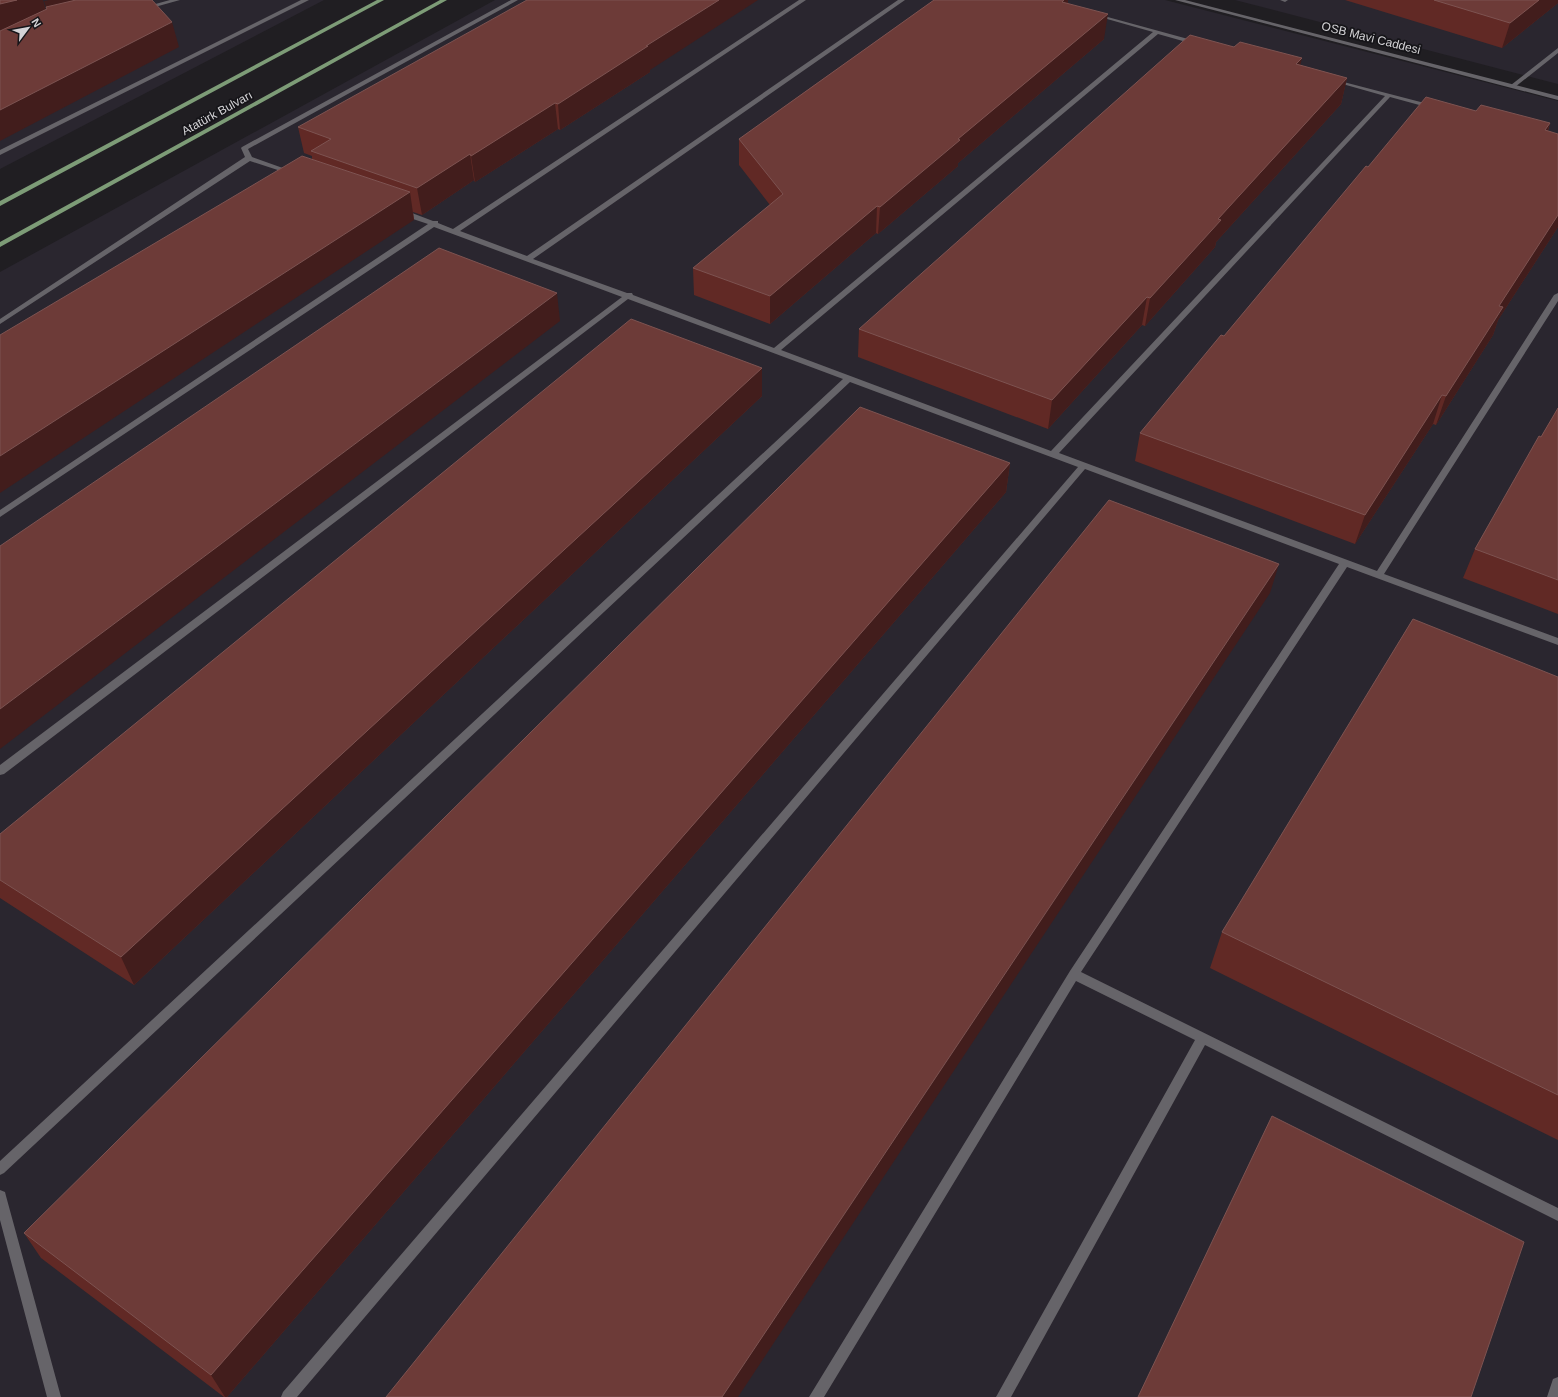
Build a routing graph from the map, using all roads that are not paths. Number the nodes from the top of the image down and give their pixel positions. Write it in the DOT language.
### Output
graph roads {
  1 [pos="177,0"];
  2 [pos="306,0"];
  3 [pos="381,0"];
  4 [pos="444,0"];
  5 [pos="514,0"];
  6 [pos="803,0"];
  7 [pos="902,0"];
  8 [pos="1178,0"];
  9 [pos="140,9"];
  10 [pos="1090,13"];
  11 [pos="1157,32"];
  12 [pos="1202,44"];
  13 [pos="1558,50"];
  14 [pos="1329,79"];
  15 [pos="1513,86"];
  16 [pos="1389,95"];
  17 [pos="1558,98"];
  18 [pos="1443,109"];
  19 [pos="0,153"];
  20 [pos="249,158"];
  21 [pos="301,176"];
  22 [pos="0,204"];
  23 [pos="390,208"];
  24 [pos="435,224"];
  25 [pos="455,231"];
  26 [pos="0,245"];
  27 [pos="529,258"];
  28 [pos="1558,295"];
  29 [pos="628,296"];
  30 [pos="0,322"];
  31 [pos="776,350"];
  32 [pos="849,378"];
  33 [pos="1053,454"];
  34 [pos="1084,465"];
  35 [pos="0,514"];
  36 [pos="1345,563"];
  37 [pos="1379,575"];
  38 [pos="1558,642"];
  39 [pos="0,771"];
  40 [pos="1074,974"];
  41 [pos="1202,1038"];
  42 [pos="0,1169"];
  43 [pos="0,1196"];
  44 [pos="1558,1215"];
  45 [pos="1558,1384"];
  46 [pos="54,1397"];
  47 [pos="288,1397"];
  48 [pos="816,1397"];
  49 [pos="1003,1397"];
  50 [pos="1554,1397"];
  1 -- 9 [label="street"];
  2 -- 19 [label="street"];
  3 -- 22 [label="main road, Atatürk Bulvarı"];
  4 -- 26 [label="main road, Atatürk Bulvarı"];
  5 -- 20 [label="street"];
  6 -- 25 [label="street"];
  7 -- 27 [label="street"];
  8 -- 15 [label="street, OSB Mavi Caddesi"];
  10 -- 11 [label="street"];
  11 -- 12 [label="street"];
  11 -- 31 [label="street"];
  13 -- 15 [label="street"];
  14 -- 16 [label="street"];
  15 -- 17 [label="street, OSB Mavi Caddesi"];
  16 -- 18 [label="street"];
  16 -- 33 [label="street"];
  20 -- 21 [label="street"];
  20 -- 30 [label="street"];
  23 -- 24 [label="street"];
  24 -- 25 [label="street"];
  24 -- 35 [label="street"];
  25 -- 27 [label="street"];
  27 -- 29 [label="street"];
  28 -- 37 [label="street"];
  29 -- 31 [label="street"];
  29 -- 39 [label="street"];
  31 -- 32 [label="street"];
  32 -- 33 [label="street"];
  32 -- 42 [label="street"];
  33 -- 34 [label="street"];
  34 -- 36 [label="street"];
  34 -- 47 [label="street"];
  36 -- 37 [label="street"];
  36 -- 40 [label="street"];
  37 -- 38 [label="street"];
  40 -- 41 [label="street"];
  40 -- 48 [label="street"];
  41 -- 44 [label="street"];
  41 -- 49 [label="street"];
  43 -- 46 [label="street"];
  45 -- 50 [label="street"];
}
